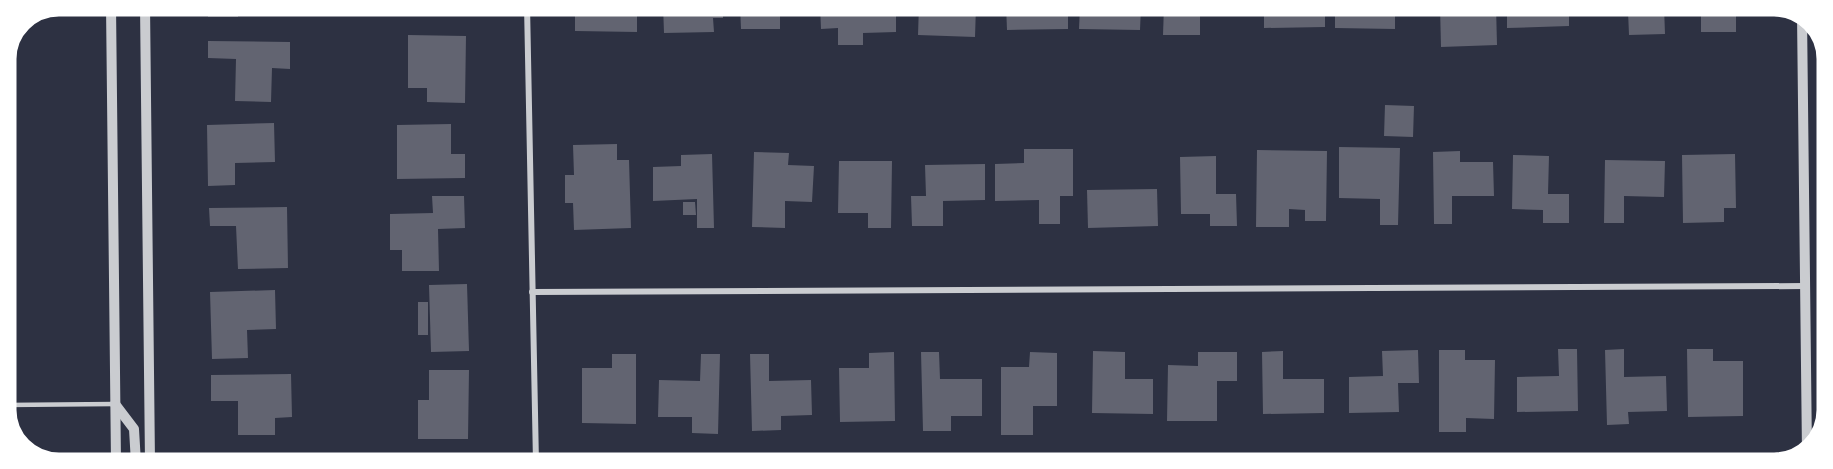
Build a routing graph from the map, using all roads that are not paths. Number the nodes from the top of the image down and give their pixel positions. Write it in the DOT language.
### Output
graph roads {
  1 [pos="111,15"];
  2 [pos="145,15"];
  3 [pos="527,15"];
  4 [pos="1802,25"];
  5 [pos="1805,286"];
  6 [pos="532,292"];
  7 [pos="115,404"];
  8 [pos="15,405"];
  9 [pos="1807,439"];
  10 [pos="116,454"];
  11 [pos="135,454"];
  12 [pos="150,454"];
  13 [pos="536,454"];
  1 -- 7 [label="street"];
  2 -- 12 [label="street"];
  3 -- 6 [label="street"];
  4 -- 5 [label="street"];
  5 -- 6 [label="street"];
  5 -- 9 [label="street"];
  6 -- 13 [label="street"];
  7 -- 8 [label="lane"];
  7 -- 10 [label="street"];
  7 -- 11 [label="street"];
}
